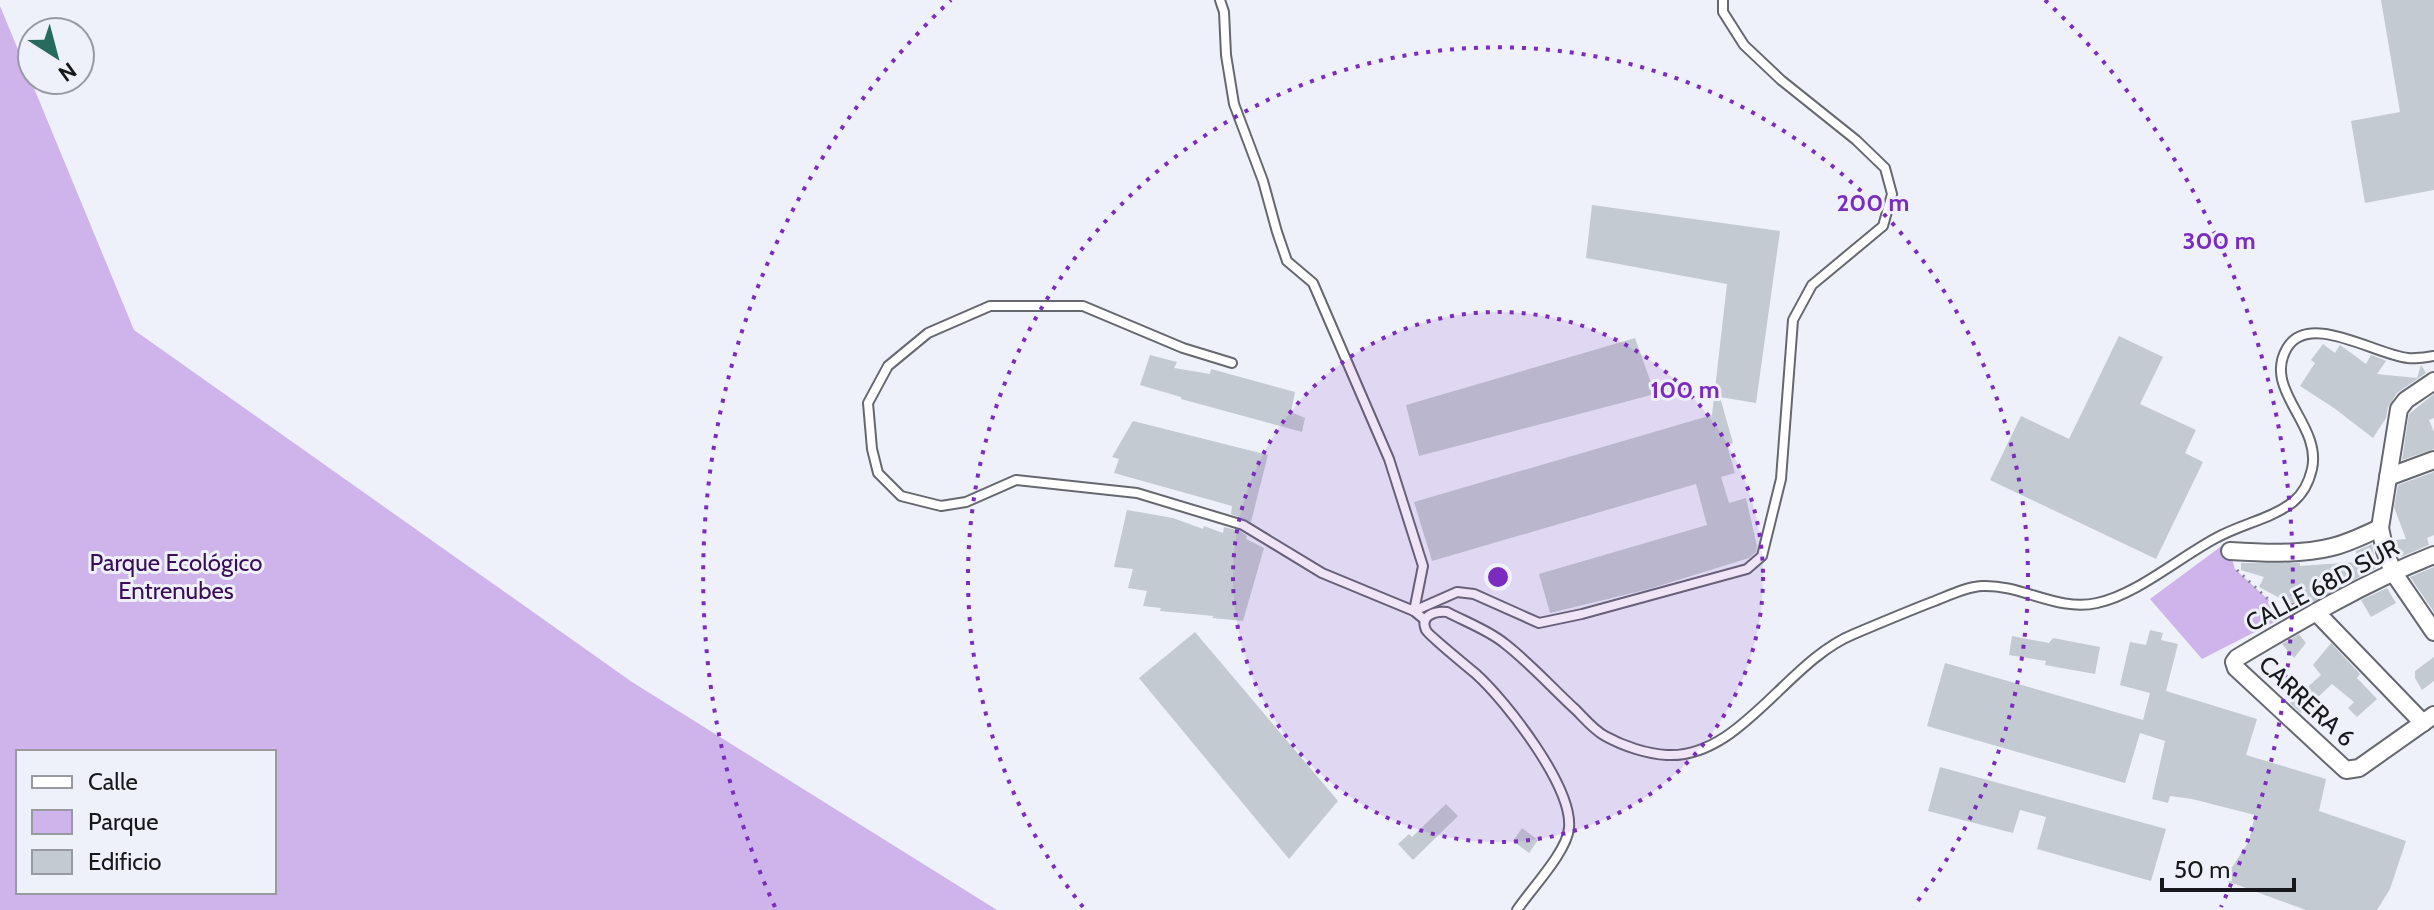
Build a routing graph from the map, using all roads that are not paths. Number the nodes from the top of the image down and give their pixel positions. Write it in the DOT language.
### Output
graph roads {
  1 [pos="1220,0"];
  2 [pos="1723,0"];
  3 [pos="2434,356"];
  4 [pos="1232,363"];
  5 [pos="2434,381"];
  6 [pos="2434,460"];
  7 [pos="2388,477"];
  8 [pos="2380,528"];
  9 [pos="2230,551"];
  10 [pos="2434,555"];
  11 [pos="2393,572"];
  12 [pos="1414,611"];
  13 [pos="2316,612"];
  14 [pos="1425,620"];
  15 [pos="2434,632"];
  16 [pos="2234,662"];
  17 [pos="2429,719"];
  18 [pos="1517,910"];
  1 -- 12 [label="lane"];
  2 -- 12 [label="lane"];
  3 -- 14 [label="lane"];
  4 -- 12 [label="lane"];
  5 -- 7 [label="street"];
  6 -- 7 [label="street"];
  7 -- 8 [label="street"];
  8 -- 9 [label="street"];
  8 -- 11 [label="street"];
  10 -- 11 [label="street, CALLE 68D SUR"];
  11 -- 13 [label="street, CALLE 68D SUR"];
  11 -- 15 [label="street"];
  12 -- 14 [label="lane"];
  13 -- 16 [label="street, CALLE 68D SUR"];
  13 -- 17 [label="street"];
  14 -- 18 [label="lane"];
  16 -- 17 [label="street, CARRERA 6"];
}
